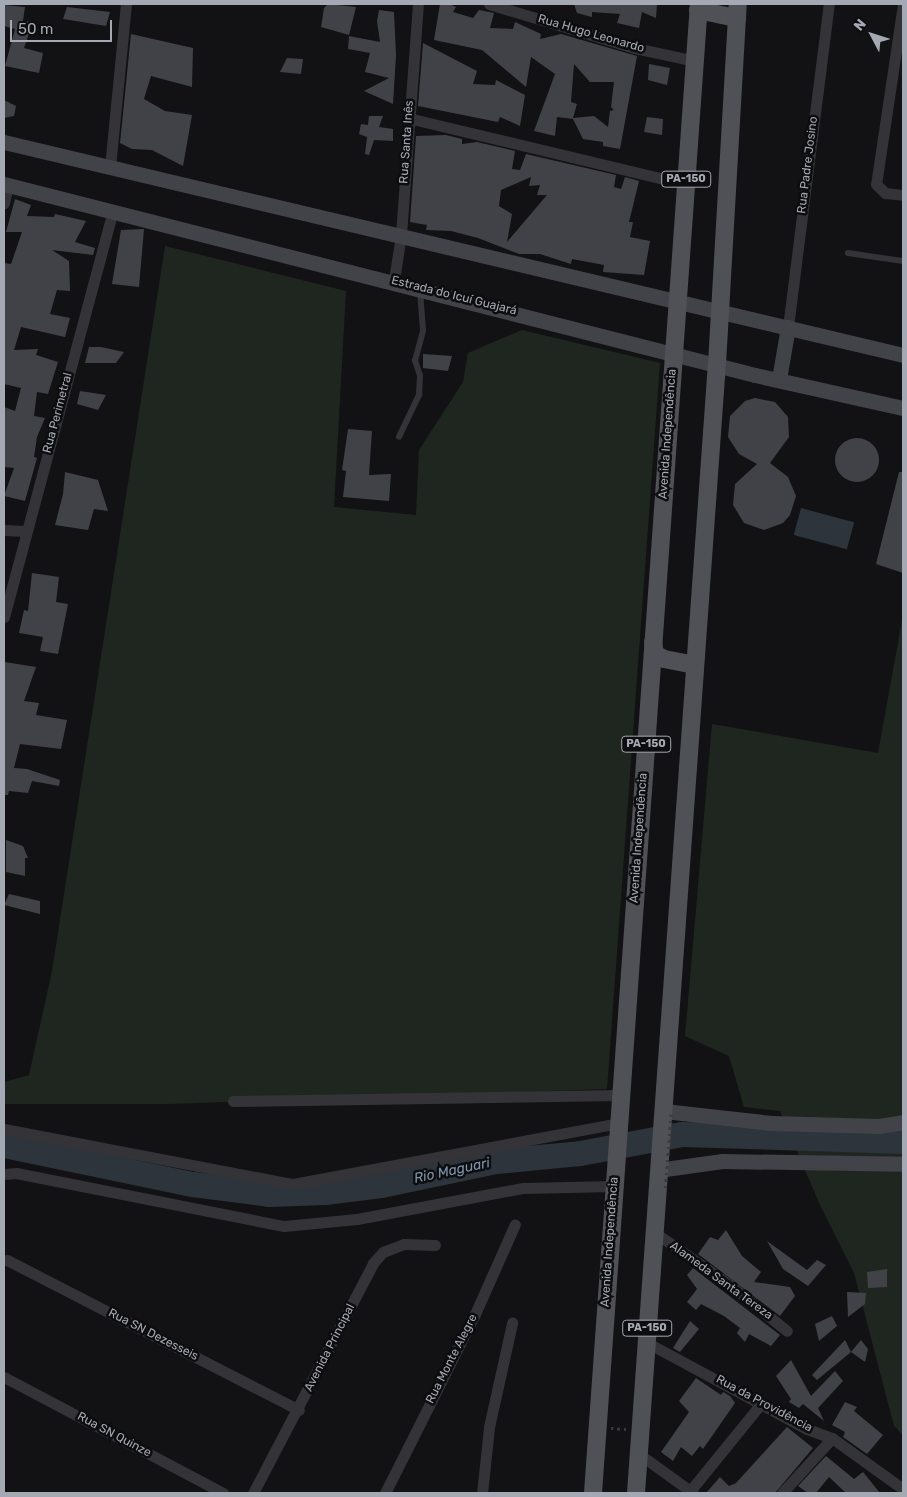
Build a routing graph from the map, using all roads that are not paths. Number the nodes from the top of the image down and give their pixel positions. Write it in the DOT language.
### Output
graph roads {
  1 [pos="126,4"];
  2 [pos="418,4"];
  3 [pos="489,4"];
  4 [pos="829,4"];
  5 [pos="903,4"];
  6 [pos="699,7"];
  7 [pos="737,11"];
  8 [pos="695,61"];
  9 [pos="408,118"];
  10 [pos="4,142"];
  11 [pos="110,167"];
  12 [pos="6,184"];
  13 [pos="686,184"];
  14 [pos="903,195"];
  15 [pos="4,203"];
  16 [pos="113,211"];
  17 [pos="401,235"];
  18 [pos="848,253"];
  19 [pos="903,261"];
  20 [pos="394,280"];
  21 [pos="420,288"];
  22 [pos="678,301"];
  23 [pos="719,311"];
  24 [pos="788,327"];
  25 [pos="674,354"];
  26 [pos="903,355"];
  27 [pos="717,364"];
  28 [pos="779,379"];
  29 [pos="903,408"];
  30 [pos="399,437"];
  31 [pos="4,530"];
  32 [pos="25,531"];
  33 [pos="4,617"];
  34 [pos="653,642"];
  35 [pos="694,665"];
  36 [pos="620,1095"];
  37 [pos="233,1102"];
  38 [pos="667,1112"];
  39 [pos="903,1122"];
  40 [pos="4,1129"];
  41 [pos="618,1129"];
  42 [pos="903,1164"];
  43 [pos="658,1167"];
  44 [pos="4,1174"];
  45 [pos="614,1180"];
  46 [pos="515,1224"];
  47 [pos="654,1232"];
  48 [pos="436,1245"];
  49 [pos="6,1260"];
  50 [pos="512,1323"];
  51 [pos="787,1330"];
  52 [pos="646,1342"];
  53 [pos="4,1377"];
  54 [pos="760,1405"];
  55 [pos="299,1410"];
  56 [pos="832,1438"];
  57 [pos="639,1454"];
  58 [pos="903,1489"];
  59 [pos="691,1492"];
  60 [pos="223,1493"];
  61 [pos="253,1493"];
  62 [pos="385,1493"];
  63 [pos="482,1493"];
  64 [pos="593,1493"];
  65 [pos="636,1493"];
  66 [pos="782,1493"];
  1 -- 11 [label="street"];
  2 -- 9 [label="street, Rua Santa Inês"];
  3 -- 8 [label="street, Rua Hugo Leonardo"];
  4 -- 24 [label="street, Rua Padre Josino"];
  5 -- 14 [label="street"];
  6 -- 7 [label="main road"];
  6 -- 8 [label="main road, Avenida Independência / PA-150"];
  7 -- 23 [label="main road, PA-150"];
  8 -- 13 [label="main road, Avenida Independência / PA-150"];
  9 -- 13 [label="street"];
  9 -- 17 [label="street, Rua Santa Inês"];
  10 -- 11 [label="main road"];
  11 -- 17 [label="main road"];
  12 -- 15 [label="street"];
  12 -- 16 [label="main road, Estrada do Icuí Guajará"];
  13 -- 22 [label="main road, Avenida Independência / PA-150"];
  16 -- 20 [label="main road, Estrada do Icuí Guajará"];
  16 -- 32 [label="street, Rua Perimetral"];
  17 -- 20 [label="street, Rua Santa Inês"];
  17 -- 22 [label="main road"];
  18 -- 19 [label="lane"];
  20 -- 21 [label="main road, Estrada do Icuí Guajará"];
  21 -- 25 [label="main road, Estrada do Icuí Guajará"];
  21 -- 30 [label="lane"];
  22 -- 23 [label="main road"];
  22 -- 25 [label="main road, Avenida Independência / PA-150"];
  23 -- 24 [label="main road"];
  23 -- 27 [label="main road, PA-150"];
  24 -- 26 [label="main road"];
  24 -- 28 [label="main road"];
  25 -- 27 [label="main road, Estrada do Icuí Guajará"];
  25 -- 34 [label="main road, Avenida Independência / PA-150"];
  27 -- 28 [label="main road, Estrada do Icuí Guajará"];
  27 -- 35 [label="main road, PA-150"];
  28 -- 29 [label="main road, Estrada do Icuí Guajará"];
  31 -- 32 [label="street"];
  32 -- 33 [label="street, Rua Perimetral"];
  34 -- 35 [label="main road"];
  34 -- 36 [label="main road, Avenida Independência / PA-150"];
  35 -- 38 [label="main road, PA-150"];
  36 -- 37 [label="street"];
  36 -- 41 [label="main road, Avenida Independência / PA-150"];
  38 -- 39 [label="main road"];
  38 -- 43 [label="main road, PA-150"];
  40 -- 41 [label="street"];
  41 -- 45 [label="main road, Avenida Independência / PA-150"];
  42 -- 43 [label="main road"];
  43 -- 47 [label="main road, PA-150"];
  44 -- 45 [label="street"];
  45 -- 64 [label="main road, Avenida Independência / PA-150"];
  46 -- 62 [label="street, Rua Monte Alegre"];
  47 -- 51 [label="street, Alameda Santa Tereza"];
  47 -- 52 [label="main road, PA-150"];
  48 -- 55 [label="street, Avenida Principal"];
  49 -- 55 [label="street, Rua SN Dezesseis"];
  50 -- 63 [label="street"];
  52 -- 54 [label="street, Rua da Providência"];
  52 -- 57 [label="main road, PA-150"];
  53 -- 60 [label="street, Rua SN Quinze"];
  54 -- 56 [label="street, Rua da Providência"];
  54 -- 59 [label="street"];
  55 -- 61 [label="street, Avenida Principal"];
  56 -- 58 [label="street, Rua da Providência"];
  56 -- 66 [label="street"];
  57 -- 59 [label="street"];
  57 -- 65 [label="main road, PA-150"];
}
